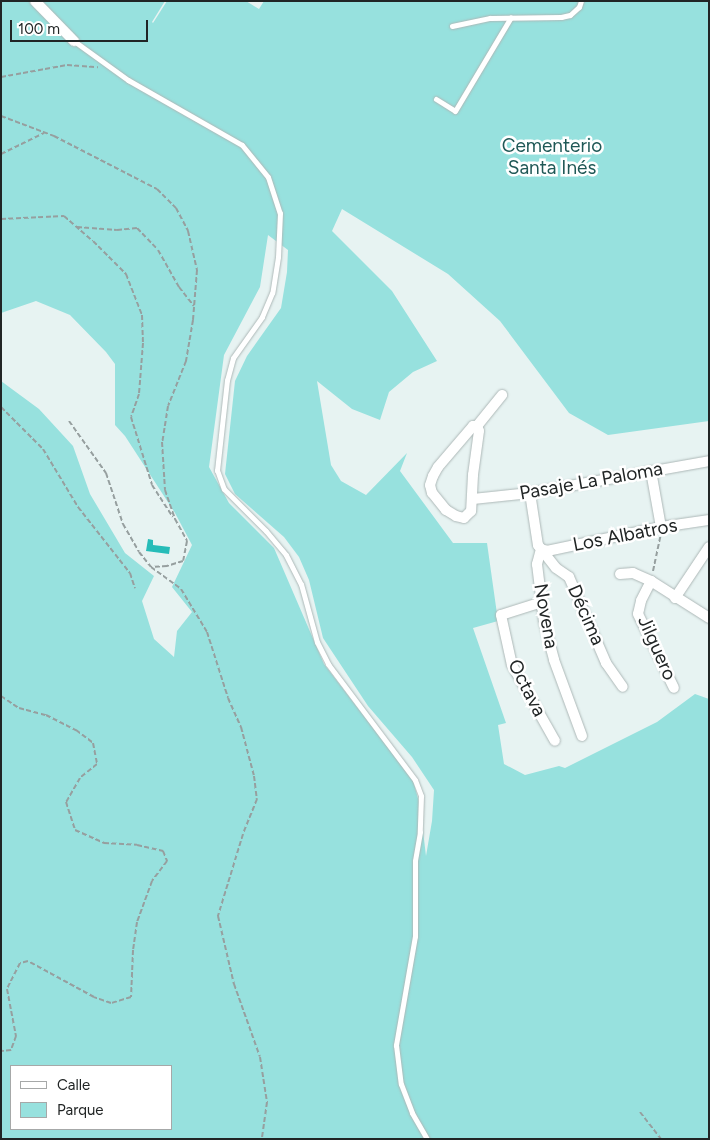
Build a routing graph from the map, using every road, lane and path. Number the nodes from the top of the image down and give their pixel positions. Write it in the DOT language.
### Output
graph roads {
  1 [pos="34,1"];
  2 [pos="581,1"];
  3 [pos="511,18"];
  4 [pos="452,26"];
  5 [pos="74,41"];
  6 [pos="118,73"];
  7 [pos="1,77"];
  8 [pos="436,99"];
  9 [pos="1,116"];
  10 [pos="45,132"];
  11 [pos="1,154"];
  12 [pos="1,220"];
  13 [pos="78,227"];
  14 [pos="194,306"];
  15 [pos="502,395"];
  16 [pos="1,408"];
  17 [pos="69,421"];
  18 [pos="477,426"];
  19 [pos="709,461"];
  20 [pos="651,471"];
  21 [pos="530,493"];
  22 [pos="474,499"];
  23 [pos="174,518"];
  24 [pos="709,520"];
  25 [pos="662,527"];
  26 [pos="709,547"];
  27 [pos="541,549"];
  28 [pos="151,566"];
  29 [pos="620,574"];
  30 [pos="650,581"];
  31 [pos="134,588"];
  32 [pos="675,598"];
  33 [pos="542,602"];
  34 [pos="709,618"];
  35 [pos="624,687"];
  36 [pos="674,688"];
  37 [pos="1,696"];
  38 [pos="582,736"];
  39 [pos="555,741"];
  40 [pos="1,1051"];
  41 [pos="640,1112"];
  42 [pos="262,1139"];
  43 [pos="427,1139"];
  44 [pos="661,1139"];
  1 -- 5 [label="street"];
  2 -- 3 [label="lane"];
  3 -- 4 [label="lane"];
  3 -- 8 [label="lane"];
  5 -- 6 [label="lane"];
  6 -- 7 [label="path"];
  6 -- 43 [label="lane"];
  9 -- 10 [label="path"];
  10 -- 11 [label="path"];
  10 -- 14 [label="path"];
  12 -- 13 [label="path"];
  13 -- 14 [label="path"];
  13 -- 23 [label="path"];
  14 -- 23 [label="path"];
  15 -- 18 [label="street"];
  16 -- 31 [label="path"];
  17 -- 28 [label="path"];
  18 -- 22 [label="street"];
  18 -- 22 [label="street"];
  19 -- 20 [label="street, Pasaje La Paloma"];
  20 -- 21 [label="street, Pasaje La Paloma"];
  20 -- 25 [label="street"];
  21 -- 22 [label="street, Pasaje La Paloma"];
  21 -- 27 [label="street, Novena"];
  23 -- 28 [label="path"];
  24 -- 25 [label="street, Los Albatros"];
  25 -- 27 [label="street, Los Albatros"];
  25 -- 30 [label="path"];
  26 -- 32 [label="street"];
  27 -- 33 [label="street, Novena"];
  27 -- 35 [label="street, Décima"];
  28 -- 42 [label="path"];
  29 -- 30 [label="street"];
  30 -- 32 [label="street"];
  30 -- 36 [label="street, Jilguero"];
  32 -- 34 [label="street"];
  33 -- 38 [label="street, Novena"];
  33 -- 39 [label="street, Octava"];
  37 -- 40 [label="path"];
  41 -- 44 [label="path"];
}
